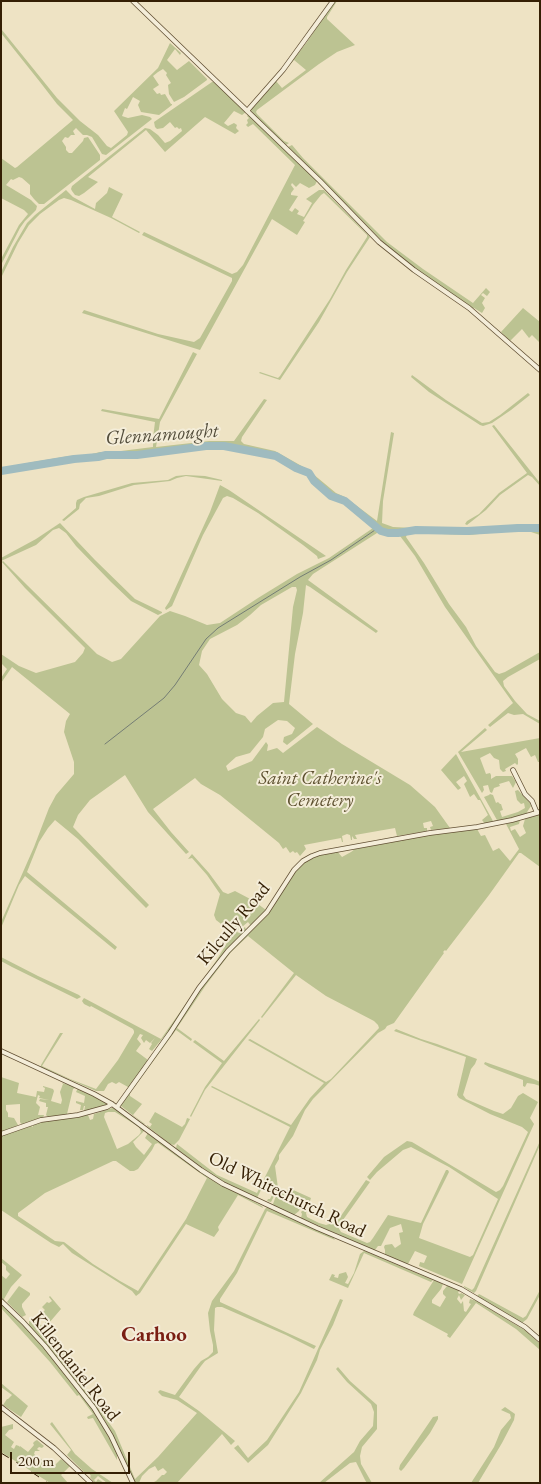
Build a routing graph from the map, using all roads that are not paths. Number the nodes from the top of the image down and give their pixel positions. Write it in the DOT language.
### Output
graph roads {
  1 [pos="133,1"];
  2 [pos="333,1"];
  3 [pos="247,111"];
  4 [pos="540,370"];
  5 [pos="513,770"];
  6 [pos="538,813"];
  7 [pos="1,1051"];
  8 [pos="112,1104"];
  9 [pos="117,1107"];
  10 [pos="1,1134"];
  11 [pos="1,1301"];
  12 [pos="540,1340"];
  13 [pos="1,1407"];
  14 [pos="91,1483"];
  15 [pos="133,1483"];
  1 -- 3 [label="street"];
  2 -- 3 [label="street"];
  3 -- 4 [label="street"];
  5 -- 6 [label="street"];
  6 -- 9 [label="street, Kilcully Road"];
  7 -- 8 [label="street, Old Whitechurch Road"];
  8 -- 9 [label="street, Old Whitechurch Road"];
  8 -- 10 [label="street"];
  9 -- 12 [label="street, Old Whitechurch Road"];
  11 -- 15 [label="street, Killendaniel Road"];
  13 -- 14 [label="street"];
}
